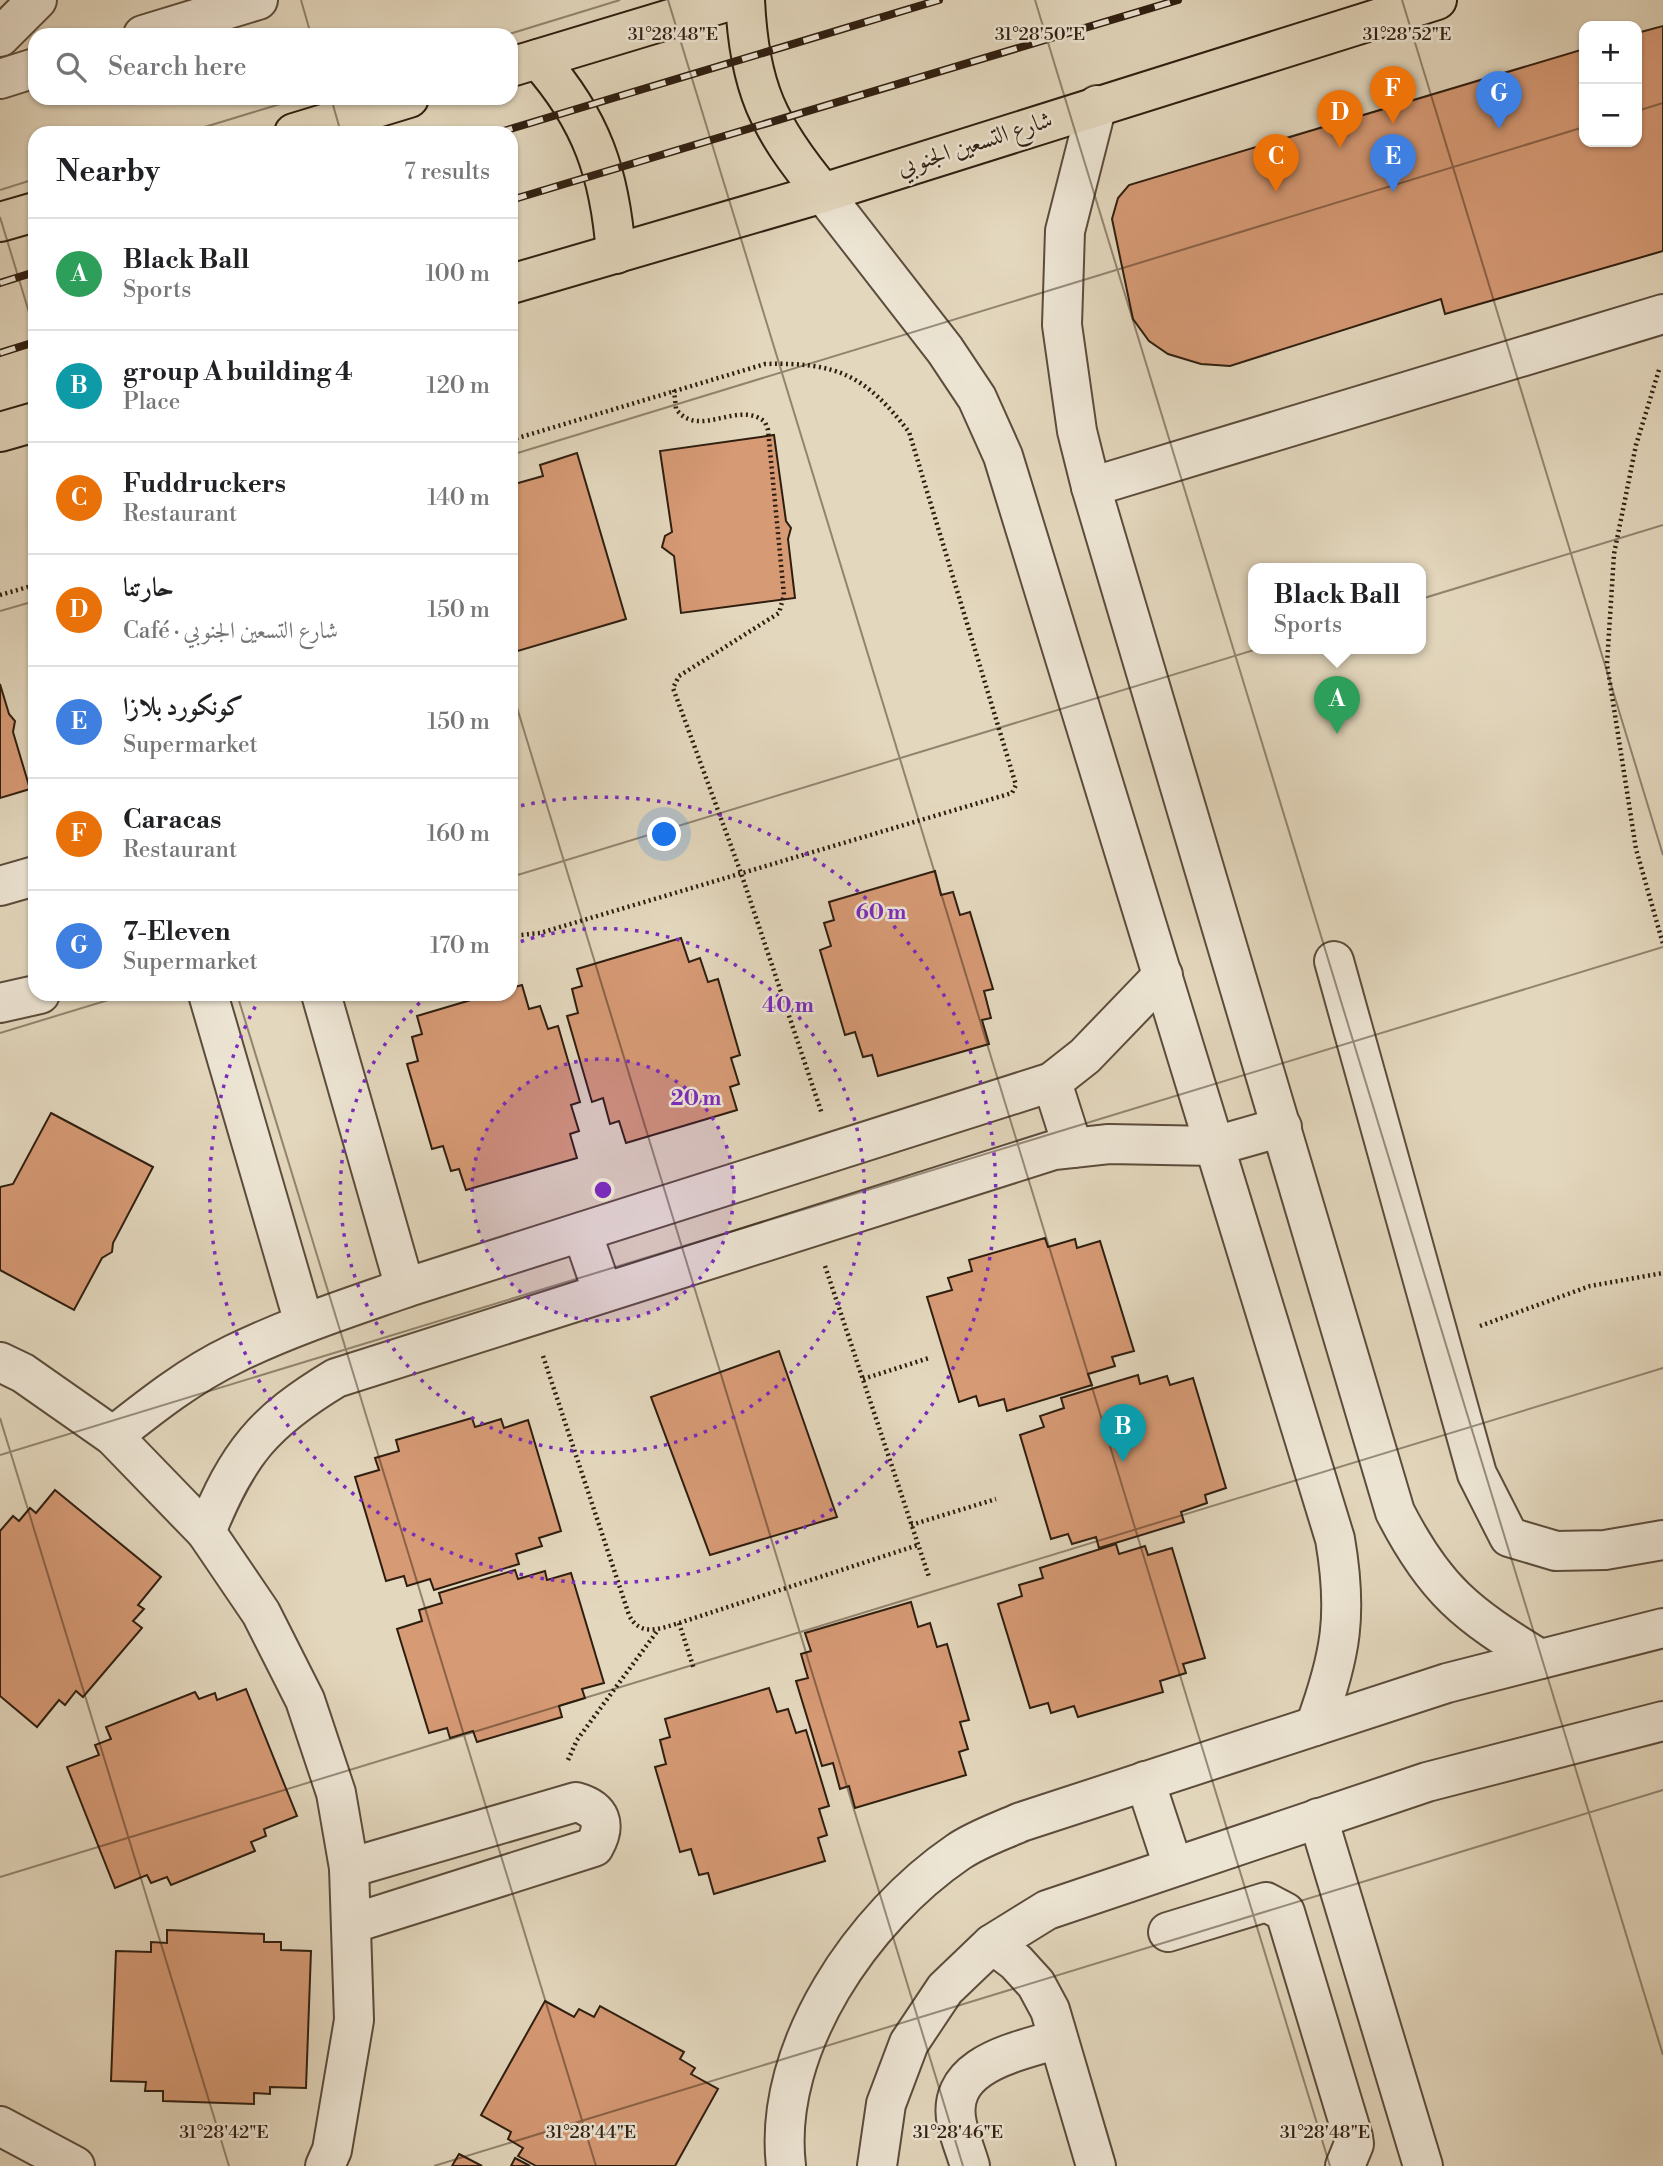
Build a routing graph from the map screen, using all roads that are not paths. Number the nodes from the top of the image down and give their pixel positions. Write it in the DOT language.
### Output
graph roads {
  1 [pos="37,0"];
  2 [pos="258,0"];
  3 [pos="733,0"];
  4 [pos="745,0"];
  5 [pos="1437,0"];
  6 [pos="166,28"];
  7 [pos="0,37"];
  8 [pos="525,63"];
  9 [pos="28,70"];
  10 [pos="0,79"];
  11 [pos="387,105"];
  12 [pos="1097,105"];
  13 [pos="317,126"];
  14 [pos="823,193"];
  15 [pos="28,214"];
  16 [pos="0,222"];
  17 [pos="616,254"];
  18 [pos="518,282"];
  19 [pos="1663,314"];
  20 [pos="28,424"];
  21 [pos="0,432"];
  22 [pos="1091,487"];
  23 [pos="28,878"];
  24 [pos="0,886"];
  25 [pos="1334,961"];
  26 [pos="1163,975"];
  27 [pos="28,997"];
  28 [pos="210,1001"];
  29 [pos="323,1001"];
  30 [pos="0,1003"];
  31 [pos="1052,1082"];
  32 [pos="1282,1127"];
  33 [pos="1215,1146"];
  34 [pos="1073,1148"];
  35 [pos="582,1232"];
  36 [pos="405,1288"];
  37 [pos="603,1293"];
  38 [pos="304,1323"];
  39 [pos="0,1362"];
  40 [pos="113,1436"];
  41 [pos="206,1532"];
  42 [pos="1663,1540"];
  43 [pos="1663,1628"];
  44 [pos="1539,1659"];
  45 [pos="1663,1721"];
  46 [pos="1315,1726"];
  47 [pos="1145,1780"];
  48 [pos="1318,1818"];
  49 [pos="1173,1866"];
  50 [pos="349,1868"];
  51 [pos="351,1924"];
  52 [pos="1168,1932"];
  53 [pos="992,1944"];
  54 [pos="1058,2039"];
  55 [pos="1399,2084"];
  56 [pos="1343,2100"];
  57 [pos="0,2126"];
  58 [pos="75,2166"];
  59 [pos="325,2166"];
  60 [pos="786,2166"];
  61 [pos="877,2166"];
  62 [pos="970,2166"];
  63 [pos="1096,2166"];
  64 [pos="1345,2166"];
  65 [pos="1423,2166"];
  1 -- 7 [label="street"];
  2 -- 6 [label="street"];
  3 -- 8 [label="main road"];
  4 -- 14 [label="main road"];
  5 -- 12 [label="main road, شارع التسعين الجنوبي"];
  8 -- 17 [label="main road"];
  9 -- 10 [label="street"];
  11 -- 13 [label="main road"];
  12 -- 14 [label="main road, شارع التسعين الجنوبي"];
  12 -- 22 [label="street"];
  14 -- 17 [label="main road, شارع التسعين الجنوبي"];
  14 -- 26 [label="street"];
  15 -- 16 [label="main road"];
  17 -- 18 [label="main road, شارع التسعين الجنوبي"];
  19 -- 22 [label="street"];
  20 -- 21 [label="main road"];
  22 -- 32 [label="street"];
  23 -- 24 [label="street"];
  25 -- 42 [label="street"];
  26 -- 31 [label="street"];
  26 -- 33 [label="street"];
  27 -- 30 [label="street"];
  28 -- 38 [label="street"];
  29 -- 36 [label="street"];
  31 -- 34 [label="street"];
  31 -- 35 [label="street"];
  32 -- 33 [label="street"];
  32 -- 44 [label="street"];
  33 -- 34 [label="street"];
  33 -- 46 [label="street"];
  34 -- 37 [label="street"];
  35 -- 36 [label="street"];
  35 -- 37 [label="street"];
  36 -- 38 [label="street"];
  37 -- 41 [label="street"];
  38 -- 40 [label="street"];
  39 -- 40 [label="street"];
  40 -- 41 [label="street"];
  41 -- 50 [label="street"];
  43 -- 44 [label="street"];
  44 -- 46 [label="street"];
  45 -- 48 [label="street"];
  46 -- 47 [label="street"];
  47 -- 49 [label="street"];
  47 -- 60 [label="street"];
  48 -- 49 [label="street"];
  48 -- 55 [label="street"];
  49 -- 53 [label="street"];
  50 -- 51 [label="street"];
  50 -- 51 [label="street"];
  51 -- 59 [label="street"];
  52 -- 56 [label="street"];
  53 -- 54 [label="street"];
  53 -- 61 [label="street"];
  54 -- 62 [label="street"];
  54 -- 63 [label="street"];
  55 -- 56 [label="street"];
  55 -- 65 [label="street"];
  56 -- 64 [label="street"];
  57 -- 58 [label="street"];
}
